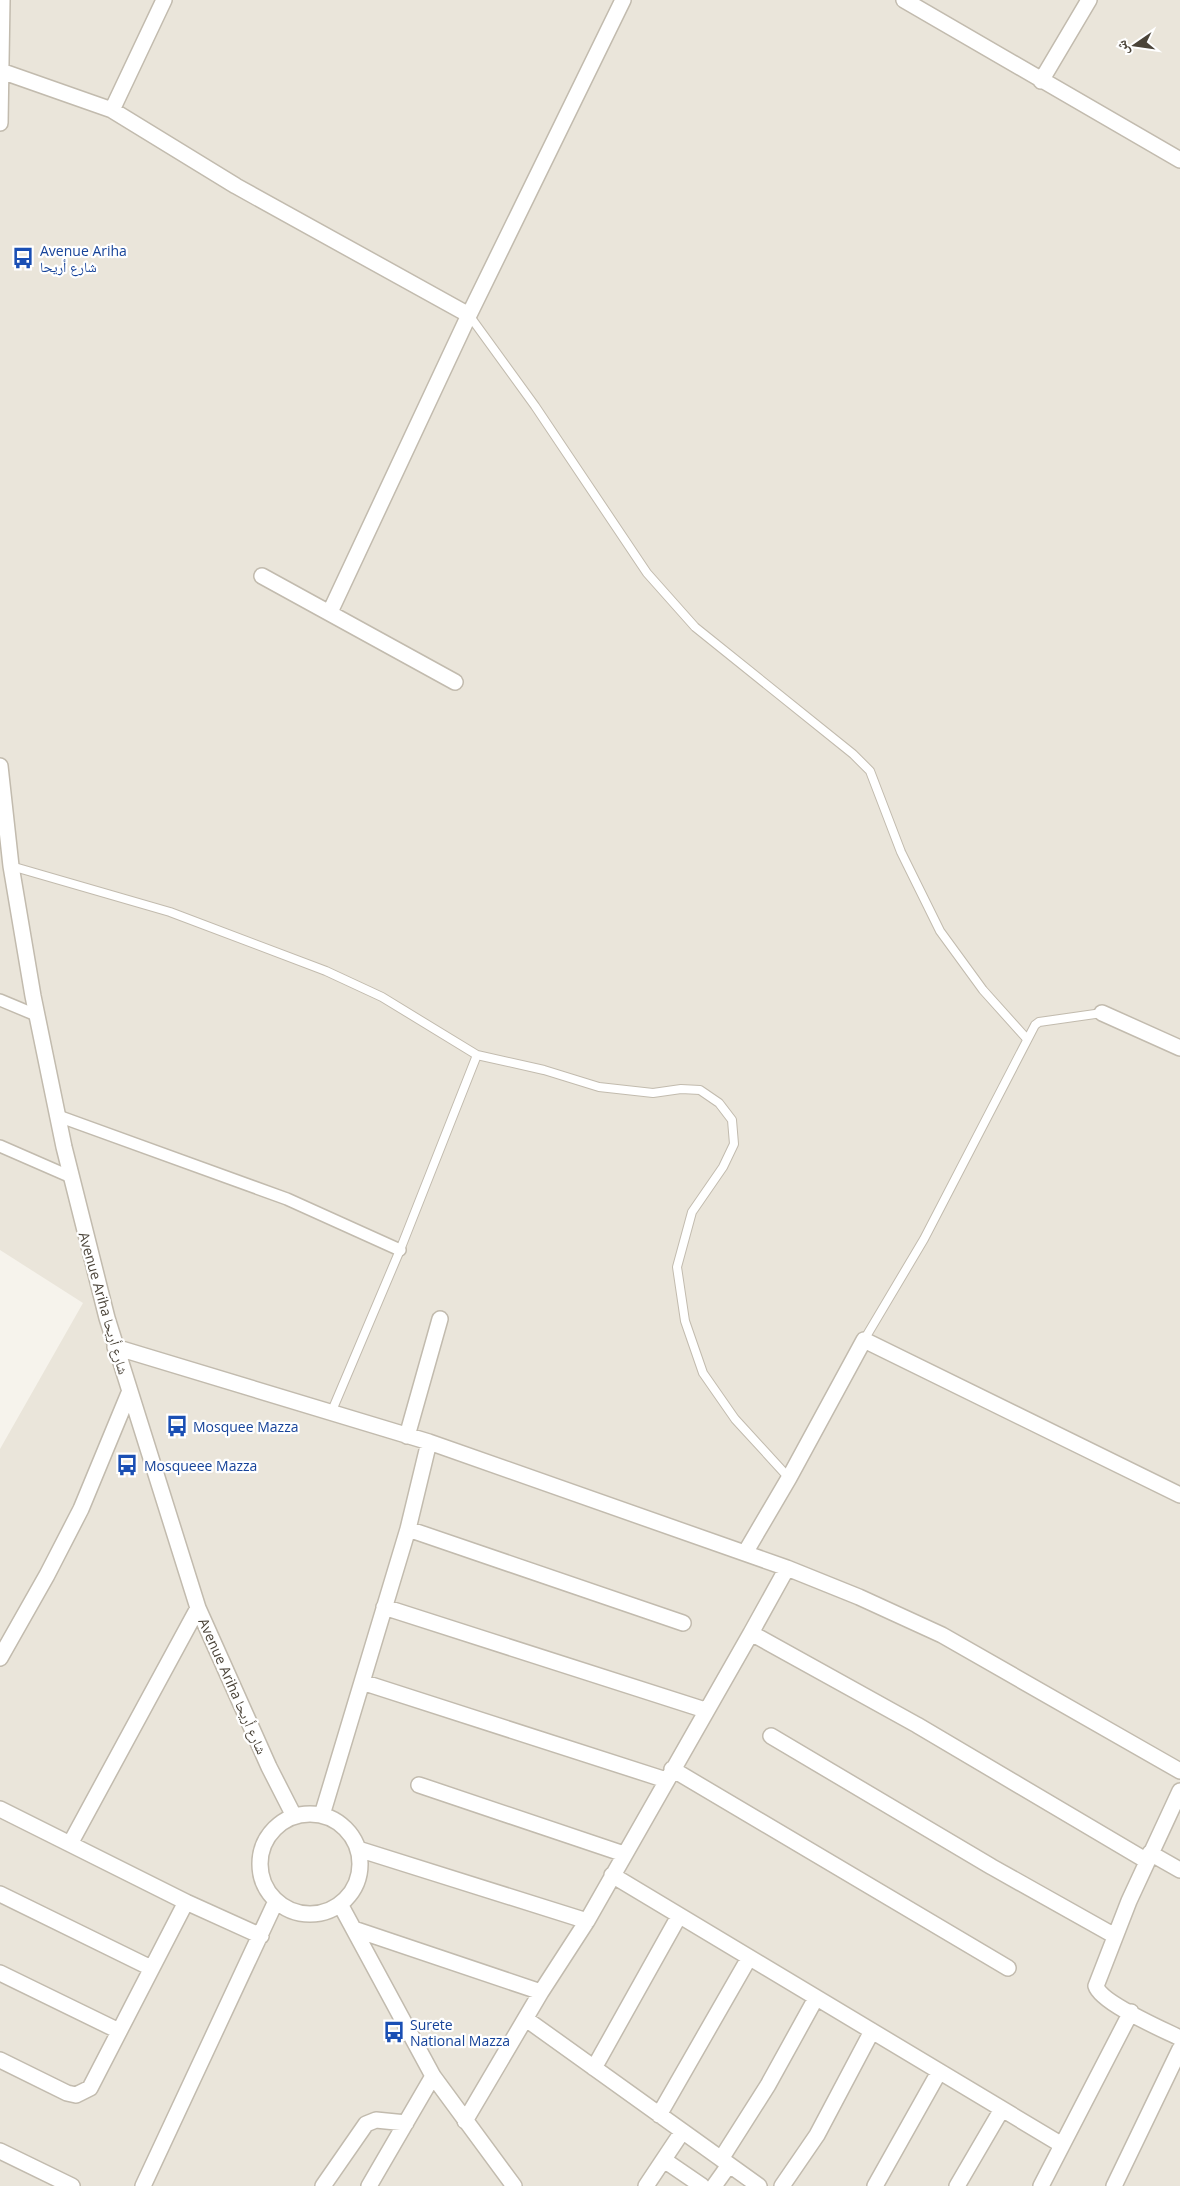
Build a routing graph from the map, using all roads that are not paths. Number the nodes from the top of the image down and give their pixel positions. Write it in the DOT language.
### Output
graph roads {
  1 [pos="2,0"];
  2 [pos="164,0"];
  3 [pos="623,0"];
  4 [pos="904,0"];
  5 [pos="1089,0"];
  6 [pos="0,56"];
  7 [pos="1,72"];
  8 [pos="1042,81"];
  9 [pos="112,110"];
  10 [pos="0,123"];
  11 [pos="1180,160"];
  12 [pos="469,315"];
  13 [pos="262,576"];
  14 [pos="330,612"];
  15 [pos="455,682"];
  16 [pos="0,766"];
  17 [pos="1,782"];
  18 [pos="11,866"];
  19 [pos="0,1000"];
  20 [pos="1102,1013"];
  21 [pos="36,1015"];
  22 [pos="1027,1039"];
  23 [pos="1180,1048"];
  24 [pos="477,1055"];
  25 [pos="58,1116"];
  26 [pos="0,1146"];
  27 [pos="71,1178"];
  28 [pos="400,1250"];
  29 [pos="440,1319"];
  30 [pos="864,1340"];
  31 [pos="115,1347"];
  32 [pos="130,1393"];
  33 [pos="331,1413"];
  34 [pos="408,1436"];
  35 [pos="429,1442"];
  36 [pos="789,1478"];
  37 [pos="1180,1495"];
  38 [pos="408,1529"];
  39 [pos="744,1553"];
  40 [pos="787,1568"];
  41 [pos="384,1606"];
  42 [pos="198,1608"];
  43 [pos="683,1623"];
  44 [pos="751,1633"];
  45 [pos="0,1658"];
  46 [pos="362,1682"];
  47 [pos="705,1710"];
  48 [pos="771,1736"];
  49 [pos="1180,1771"];
  50 [pos="669,1775"];
  51 [pos="419,1785"];
  52 [pos="1180,1792"];
  53 [pos="0,1810"];
  54 [pos="322,1815"];
  55 [pos="294,1816"];
  56 [pos="70,1844"];
  57 [pos="358,1849"];
  58 [pos="624,1854"];
  59 [pos="1149,1857"];
  60 [pos="1180,1870"];
  61 [pos="612,1875"];
  62 [pos="0,1894"];
  63 [pos="276,1901"];
  64 [pos="186,1902"];
  65 [pos="340,1904"];
  66 [pos="679,1916"];
  67 [pos="587,1920"];
  68 [pos="354,1929"];
  69 [pos="261,1936"];
  70 [pos="1115,1936"];
  71 [pos="749,1958"];
  72 [pos="151,1968"];
  73 [pos="1008,1968"];
  74 [pos="0,1972"];
  75 [pos="541,1992"];
  76 [pos="816,1998"];
  77 [pos="1131,2012"];
  78 [pos="526,2019"];
  79 [pos="119,2032"];
  80 [pos="872,2032"];
  81 [pos="1180,2038"];
  82 [pos="1180,2049"];
  83 [pos="0,2060"];
  84 [pos="594,2068"];
  85 [pos="939,2072"];
  86 [pos="433,2076"];
  87 [pos="1002,2109"];
  88 [pos="659,2115"];
  89 [pos="465,2122"];
  90 [pos="406,2123"];
  91 [pos="682,2132"];
  92 [pos="1062,2145"];
  93 [pos="0,2151"];
  94 [pos="664,2160"];
  95 [pos="725,2162"];
  96 [pos="72,2186"];
  97 [pos="142,2186"];
  98 [pos="323,2186"];
  99 [pos="368,2186"];
  100 [pos="514,2186"];
  101 [pos="646,2186"];
  102 [pos="702,2186"];
  103 [pos="714,2186"];
  104 [pos="759,2186"];
  105 [pos="782,2186"];
  106 [pos="874,2186"];
  107 [pos="957,2186"];
  108 [pos="1041,2186"];
  109 [pos="1114,2186"];
  1 -- 6 [label="street"];
  2 -- 9 [label="street"];
  3 -- 12 [label="street"];
  4 -- 8 [label="street"];
  5 -- 8 [label="street"];
  6 -- 7 [label="street"];
  7 -- 9 [label="street"];
  7 -- 10 [label="street"];
  8 -- 11 [label="street"];
  9 -- 12 [label="street"];
  12 -- 14 [label="street"];
  12 -- 22 [label="lane"];
  13 -- 14 [label="street"];
  14 -- 15 [label="street"];
  16 -- 17 [label="street, Avenue Ariha شارع أريحا"];
  17 -- 18 [label="street, Avenue Ariha شارع أريحا"];
  18 -- 21 [label="street, Avenue Ariha شارع أريحا"];
  18 -- 24 [label="lane"];
  19 -- 21 [label="street"];
  20 -- 22 [label="lane"];
  20 -- 23 [label="street"];
  21 -- 25 [label="street, Avenue Ariha شارع أريحا"];
  22 -- 30 [label="lane"];
  24 -- 28 [label="lane"];
  24 -- 36 [label="lane"];
  25 -- 27 [label="street, Avenue Ariha شارع أريحا"];
  25 -- 28 [label="street"];
  26 -- 27 [label="street"];
  27 -- 31 [label="street, Avenue Ariha شارع أريحا"];
  28 -- 33 [label="lane"];
  29 -- 34 [label="street"];
  30 -- 36 [label="street"];
  30 -- 37 [label="street"];
  31 -- 32 [label="street, Avenue Ariha شارع أريحا"];
  31 -- 33 [label="street"];
  32 -- 42 [label="street, Avenue Ariha شارع أريحا"];
  32 -- 45 [label="street"];
  33 -- 34 [label="street"];
  34 -- 35 [label="street"];
  35 -- 38 [label="street"];
  35 -- 39 [label="street"];
  36 -- 39 [label="street"];
  38 -- 41 [label="street"];
  38 -- 43 [label="street"];
  39 -- 40 [label="street"];
  40 -- 44 [label="street"];
  40 -- 49 [label="street"];
  41 -- 46 [label="street"];
  41 -- 47 [label="street"];
  42 -- 55 [label="street, Avenue Ariha شارع أريحا"];
  42 -- 56 [label="street"];
  44 -- 47 [label="street"];
  44 -- 59 [label="street"];
  46 -- 50 [label="street"];
  46 -- 54 [label="street"];
  47 -- 50 [label="street"];
  48 -- 70 [label="street"];
  50 -- 58 [label="street"];
  50 -- 73 [label="street"];
  51 -- 58 [label="street"];
  52 -- 59 [label="street"];
  53 -- 56 [label="street"];
  54 -- 55 [label="street"];
  54 -- 57 [label="street"];
  55 -- 63 [label="street"];
  56 -- 64 [label="street"];
  57 -- 65 [label="street"];
  57 -- 67 [label="street"];
  58 -- 61 [label="street"];
  59 -- 60 [label="street"];
  59 -- 70 [label="street"];
  61 -- 66 [label="street"];
  61 -- 67 [label="street"];
  62 -- 72 [label="street"];
  63 -- 65 [label="street"];
  63 -- 69 [label="street"];
  64 -- 69 [label="street"];
  64 -- 72 [label="street"];
  65 -- 68 [label="street"];
  66 -- 71 [label="street"];
  66 -- 84 [label="street"];
  67 -- 75 [label="street"];
  68 -- 75 [label="street"];
  68 -- 86 [label="street"];
  69 -- 97 [label="street"];
  70 -- 77 [label="street"];
  71 -- 76 [label="street"];
  71 -- 88 [label="street"];
  72 -- 79 [label="street"];
  74 -- 79 [label="street"];
  75 -- 78 [label="street"];
  76 -- 80 [label="street"];
  76 -- 95 [label="street"];
  77 -- 81 [label="street"];
  77 -- 92 [label="street"];
  78 -- 84 [label="street"];
  78 -- 89 [label="street"];
  79 -- 83 [label="street"];
  80 -- 85 [label="street"];
  80 -- 105 [label="street"];
  82 -- 109 [label="street"];
  84 -- 88 [label="street"];
  85 -- 87 [label="street"];
  85 -- 106 [label="street"];
  86 -- 89 [label="street"];
  86 -- 90 [label="street"];
  87 -- 92 [label="street"];
  87 -- 107 [label="street"];
  88 -- 91 [label="street"];
  89 -- 100 [label="street"];
  90 -- 98 [label="street"];
  90 -- 99 [label="street"];
  91 -- 94 [label="street"];
  91 -- 95 [label="street"];
  92 -- 108 [label="street"];
  93 -- 96 [label="street"];
  94 -- 101 [label="street"];
  94 -- 102 [label="street"];
  95 -- 103 [label="street"];
  95 -- 104 [label="street"];
}
